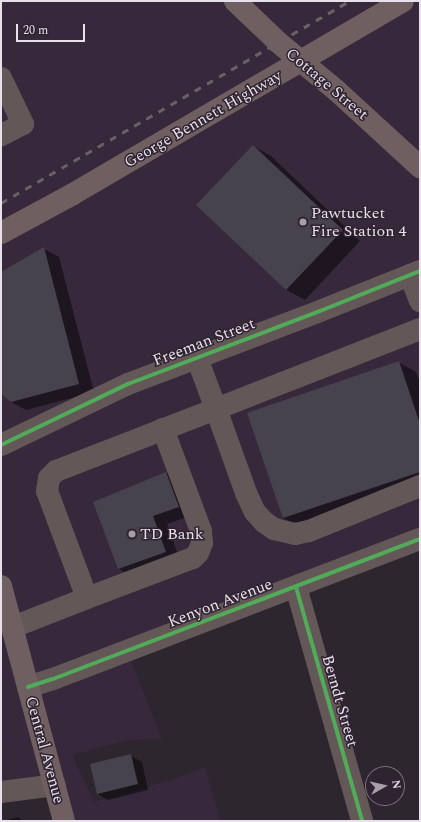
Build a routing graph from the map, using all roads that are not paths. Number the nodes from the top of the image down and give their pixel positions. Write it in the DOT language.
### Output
graph roads {
  1 [pos="235,1"];
  2 [pos="403,1"];
  3 [pos="301,62"];
  4 [pos="1,78"];
  5 [pos="1,135"];
  6 [pos="420,168"];
  7 [pos="1,233"];
  8 [pos="415,273"];
  9 [pos="420,301"];
  10 [pos="420,329"];
  11 [pos="196,358"];
  12 [pos="216,409"];
  13 [pos="163,430"];
  14 [pos="1,445"];
  15 [pos="420,486"];
  16 [pos="420,540"];
  17 [pos="1,586"];
  18 [pos="296,587"];
  19 [pos="87,598"];
  20 [pos="13,627"];
  21 [pos="28,687"];
  22 [pos="55,785"];
  23 [pos="1,792"];
  24 [pos="64,821"];
  25 [pos="362,821"];
  1 -- 3 [label="main road, Cottage Street"];
  2 -- 3 [label="main road, George Bennett Highway"];
  3 -- 6 [label="main road, Cottage Street"];
  3 -- 7 [label="main road, George Bennett Highway"];
  4 -- 5 [label="street"];
  8 -- 9 [label="street"];
  8 -- 11 [label="street, Freeman Street"];
  10 -- 12 [label="street"];
  11 -- 12 [label="street"];
  11 -- 14 [label="street, Freeman Street"];
  12 -- 13 [label="street"];
  12 -- 15 [label="street"];
  13 -- 19 [label="street"];
  13 -- 19 [label="street"];
  16 -- 18 [label="street, Kenyon Avenue"];
  17 -- 20 [label="main road, Central Avenue"];
  18 -- 21 [label="street, Kenyon Avenue"];
  18 -- 25 [label="street, Berndt Street"];
  19 -- 20 [label="street"];
  20 -- 21 [label="main road, Central Avenue"];
  21 -- 22 [label="main road, Central Avenue"];
  22 -- 23 [label="street"];
  22 -- 24 [label="main road, Central Avenue"];
}
